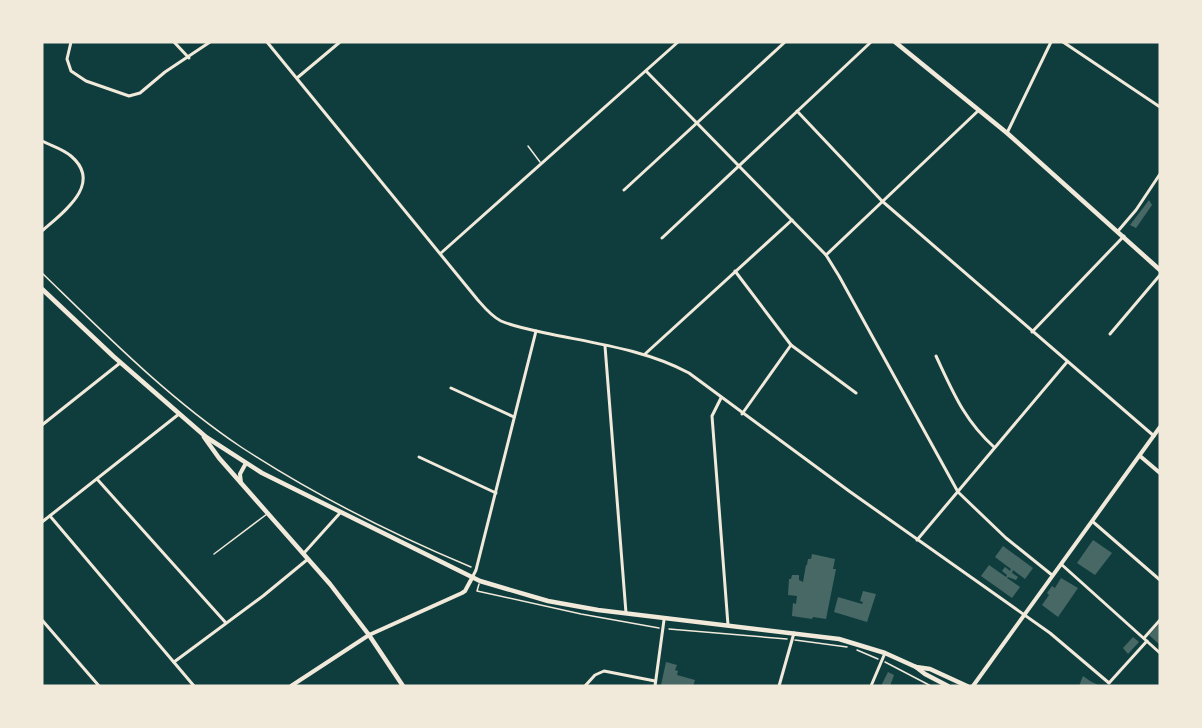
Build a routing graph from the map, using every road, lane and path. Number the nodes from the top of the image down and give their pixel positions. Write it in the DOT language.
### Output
graph roads {
  1 [pos="71,42"];
  2 [pos="174,42"];
  3 [pos="210,42"];
  4 [pos="267,42"];
  5 [pos="340,42"];
  6 [pos="678,42"];
  7 [pos="785,42"];
  8 [pos="871,42"];
  9 [pos="1051,42"];
  10 [pos="1063,42"];
  11 [pos="898,43"];
  12 [pos="189,58"];
  13 [pos="646,71"];
  14 [pos="297,78"];
  15 [pos="1160,107"];
  16 [pos="979,110"];
  17 [pos="797,111"];
  18 [pos="698,122"];
  19 [pos="1007,133"];
  20 [pos="42,141"];
  21 [pos="528,146"];
  22 [pos="542,164"];
  23 [pos="739,166"];
  24 [pos="1160,174"];
  25 [pos="624,190"];
  26 [pos="882,201"];
  27 [pos="792,220"];
  28 [pos="42,231"];
  29 [pos="1118,231"];
  30 [pos="1124,236"];
  31 [pos="662,238"];
  32 [pos="441,253"];
  33 [pos="826,255"];
  34 [pos="1160,270"];
  35 [pos="735,271"];
  36 [pos="42,273"];
  37 [pos="1160,275"];
  38 [pos="42,289"];
  39 [pos="536,331"];
  40 [pos="1032,332"];
  41 [pos="1110,334"];
  42 [pos="791,345"];
  43 [pos="605,346"];
  44 [pos="645,354"];
  45 [pos="936,356"];
  46 [pos="1067,362"];
  47 [pos="120,363"];
  48 [pos="451,388"];
  49 [pos="856,393"];
  50 [pos="721,398"];
  51 [pos="179,414"];
  52 [pos="742,414"];
  53 [pos="514,417"];
  54 [pos="42,425"];
  55 [pos="1160,427"];
  56 [pos="203,435"];
  57 [pos="1154,436"];
  58 [pos="994,447"];
  59 [pos="1140,456"];
  60 [pos="419,458"];
  61 [pos="246,463"];
  62 [pos="1160,473"];
  63 [pos="97,479"];
  64 [pos="241,484"];
  65 [pos="958,492"];
  66 [pos="496,493"];
  67 [pos="340,513"];
  68 [pos="268,514"];
  69 [pos="50,516"];
  70 [pos="1092,521"];
  71 [pos="42,522"];
  72 [pos="918,540"];
  73 [pos="304,553"];
  74 [pos="214,554"];
  75 [pos="309,559"];
  76 [pos="1061,564"];
  77 [pos="472,568"];
  78 [pos="1053,575"];
  79 [pos="472,578"];
  80 [pos="1160,580"];
  81 [pos="477,591"];
  82 [pos="626,615"];
  83 [pos="1024,615"];
  84 [pos="42,620"];
  85 [pos="664,620"];
  86 [pos="1160,620"];
  87 [pos="226,623"];
  88 [pos="728,627"];
  89 [pos="659,628"];
  90 [pos="669,629"];
  91 [pos="794,633"];
  92 [pos="369,635"];
  93 [pos="788,639"];
  94 [pos="1145,639"];
  95 [pos="797,640"];
  96 [pos="847,647"];
  97 [pos="857,650"];
  98 [pos="885,653"];
  99 [pos="1160,653"];
  100 [pos="876,658"];
  101 [pos="174,662"];
  102 [pos="885,662"];
  103 [pos="916,666"];
  104 [pos="656,681"];
  105 [pos="99,686"];
  106 [pos="194,686"];
  107 [pos="291,686"];
  108 [pos="403,686"];
  109 [pos="585,686"];
  110 [pos="655,686"];
  111 [pos="779,686"];
  112 [pos="871,686"];
  113 [pos="931,686"];
  114 [pos="948,686"];
  115 [pos="966,686"];
  116 [pos="973,686"];
  1 -- 12 [label="street"];
  2 -- 12 [label="street"];
  3 -- 12 [label="street"];
  4 -- 14 [label="street"];
  5 -- 14 [label="street"];
  6 -- 13 [label="street"];
  7 -- 18 [label="street"];
  8 -- 17 [label="street"];
  9 -- 19 [label="street"];
  10 -- 15 [label="street"];
  11 -- 16 [label="main road"];
  13 -- 18 [label="street"];
  13 -- 22 [label="street"];
  14 -- 32 [label="street"];
  16 -- 19 [label="main road"];
  16 -- 26 [label="street"];
  17 -- 23 [label="street"];
  17 -- 26 [label="street"];
  18 -- 23 [label="street"];
  18 -- 25 [label="street"];
  19 -- 29 [label="main road"];
  20 -- 28 [label="street"];
  21 -- 22 [label="lane"];
  22 -- 32 [label="street"];
  23 -- 27 [label="street"];
  23 -- 31 [label="street"];
  24 -- 29 [label="street"];
  26 -- 33 [label="street"];
  26 -- 40 [label="street"];
  27 -- 33 [label="street"];
  27 -- 35 [label="street"];
  29 -- 30 [label="main road"];
  30 -- 34 [label="main road"];
  30 -- 40 [label="street"];
  32 -- 39 [label="street"];
  33 -- 65 [label="street"];
  35 -- 42 [label="street"];
  35 -- 44 [label="street"];
  36 -- 77 [label="path"];
  37 -- 41 [label="street"];
  38 -- 47 [label="main road"];
  39 -- 43 [label="street"];
  39 -- 53 [label="street"];
  40 -- 46 [label="street"];
  42 -- 49 [label="street"];
  42 -- 52 [label="street"];
  43 -- 44 [label="street"];
  43 -- 82 [label="street"];
  44 -- 50 [label="street"];
  45 -- 58 [label="street"];
  46 -- 57 [label="street"];
  46 -- 58 [label="street"];
  47 -- 51 [label="main road"];
  47 -- 54 [label="street"];
  48 -- 53 [label="street"];
  50 -- 52 [label="street"];
  50 -- 88 [label="street"];
  51 -- 56 [label="main road"];
  51 -- 63 [label="street"];
  52 -- 72 [label="street"];
  53 -- 66 [label="street"];
  55 -- 57 [label="street"];
  56 -- 61 [label="main road"];
  56 -- 64 [label="main road"];
  57 -- 59 [label="street"];
  58 -- 65 [label="street"];
  59 -- 62 [label="street"];
  59 -- 70 [label="street"];
  60 -- 66 [label="street"];
  61 -- 64 [label="street"];
  61 -- 67 [label="main road"];
  63 -- 69 [label="street"];
  63 -- 87 [label="street"];
  64 -- 68 [label="main road"];
  65 -- 72 [label="street"];
  65 -- 78 [label="street"];
  66 -- 79 [label="street"];
  67 -- 73 [label="street"];
  67 -- 79 [label="main road"];
  68 -- 73 [label="main road"];
  68 -- 74 [label="lane"];
  69 -- 71 [label="street"];
  69 -- 101 [label="street"];
  70 -- 76 [label="street"];
  70 -- 80 [label="street"];
  72 -- 83 [label="street"];
  73 -- 75 [label="main road"];
  75 -- 87 [label="street"];
  75 -- 92 [label="main road"];
  76 -- 78 [label="street"];
  76 -- 94 [label="street"];
  78 -- 83 [label="street"];
  79 -- 82 [label="main road"];
  79 -- 92 [label="street"];
  81 -- 89 [label="path"];
  82 -- 85 [label="main road"];
  83 -- 94 [label="street"];
  83 -- 116 [label="street"];
  84 -- 105 [label="street"];
  85 -- 88 [label="main road"];
  85 -- 104 [label="street"];
  86 -- 94 [label="street"];
  87 -- 101 [label="street"];
  88 -- 91 [label="main road"];
  90 -- 93 [label="path"];
  91 -- 98 [label="main road"];
  91 -- 111 [label="street"];
  92 -- 107 [label="street"];
  92 -- 108 [label="main road"];
  94 -- 99 [label="street"];
  95 -- 96 [label="path"];
  97 -- 100 [label="path"];
  98 -- 103 [label="main road"];
  98 -- 112 [label="street"];
  101 -- 106 [label="street"];
  102 -- 113 [label="path"];
  103 -- 114 [label="main road"];
  103 -- 115 [label="main road"];
  104 -- 109 [label="street"];
  104 -- 110 [label="street"];
}
